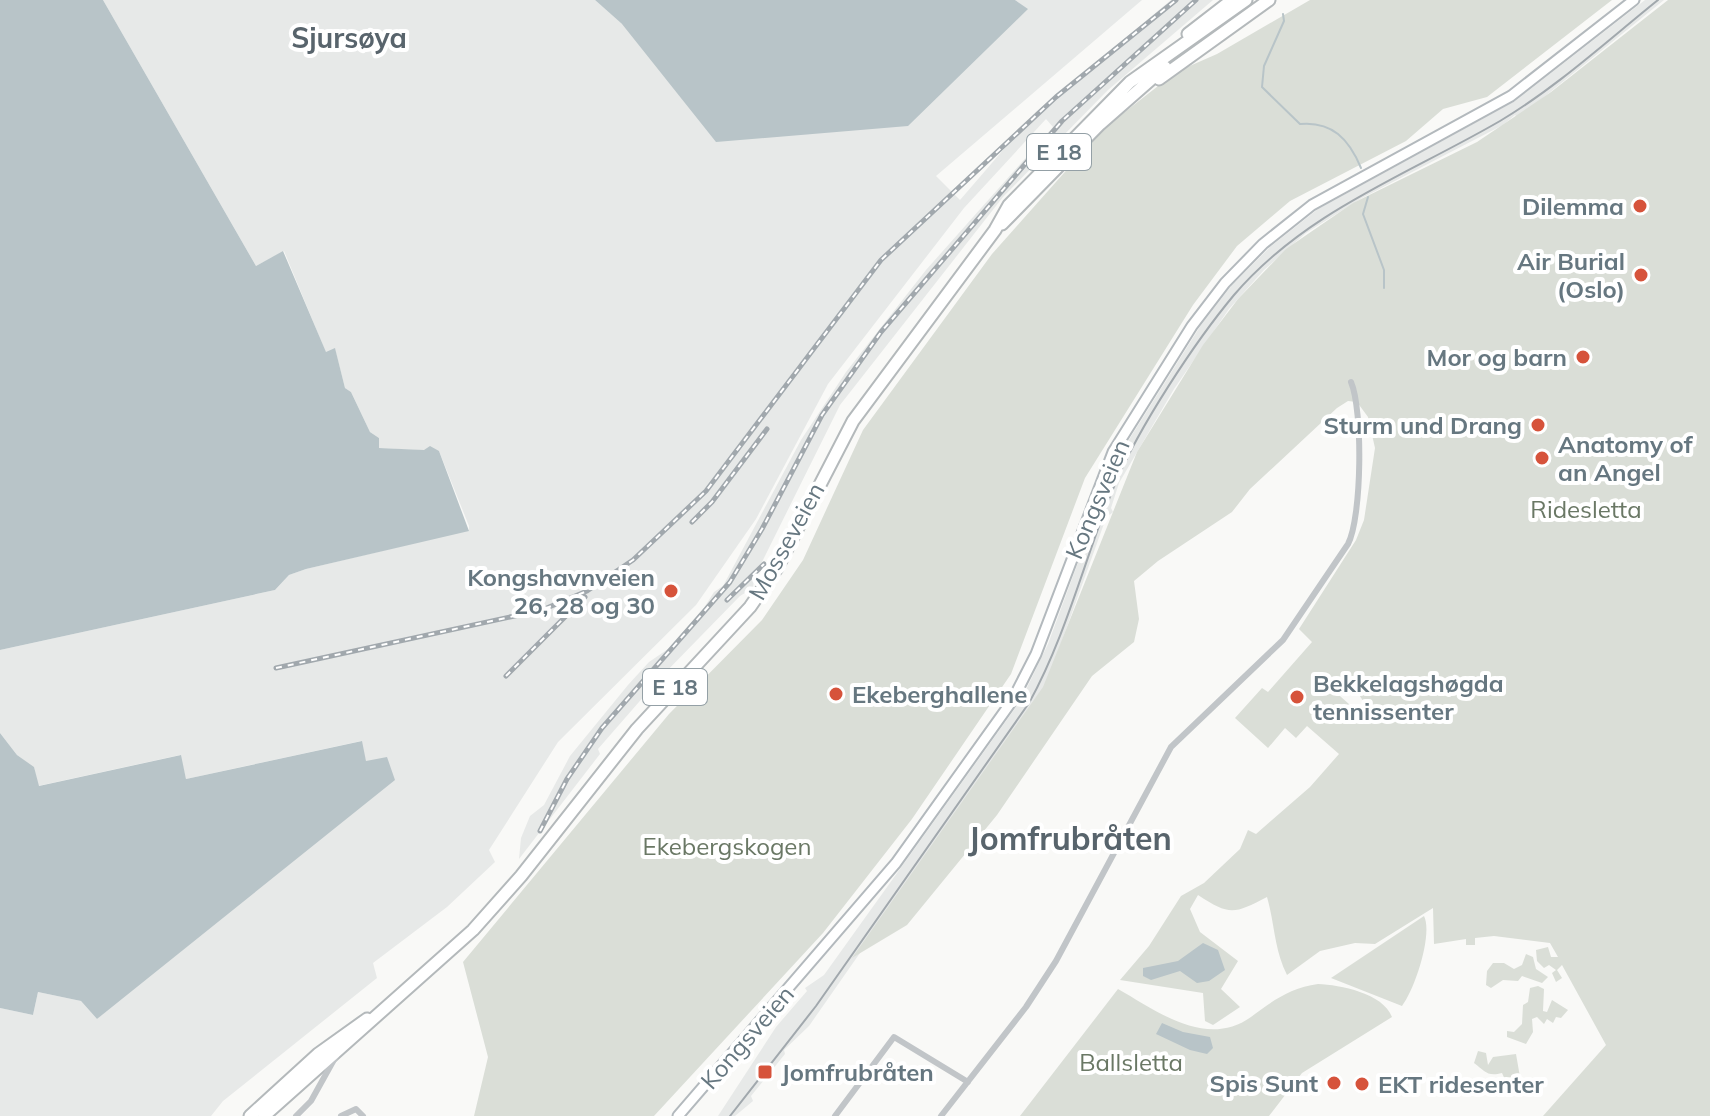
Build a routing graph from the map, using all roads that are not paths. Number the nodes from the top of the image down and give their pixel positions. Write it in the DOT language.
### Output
graph roads {
  1 [pos="1232,0"];
  2 [pos="1246,0"];
  3 [pos="1255,0"];
  4 [pos="1269,0"];
  5 [pos="1634,0"];
  6 [pos="1134,86"];
  7 [pos="1351,382"];
  8 [pos="388,1007"];
  9 [pos="340,1049"];
  10 [pos="968,1082"];
  11 [pos="298,1115"];
  12 [pos="250,1116"];
  13 [pos="264,1116"];
  14 [pos="341,1116"];
  15 [pos="363,1116"];
  16 [pos="678,1116"];
  17 [pos="835,1116"];
  18 [pos="941,1116"];
  1 -- 6 [label="highway, E 18"];
  2 -- 6 [label="highway, Mosseveien / E 18"];
  3 -- 6 [label="highway, Mosseveien / E 18"];
  4 -- 6 [label="highway, E 18"];
  5 -- 16 [label="main road, Kongsveien"];
  6 -- 8 [label="highway, Mosseveien / E 18"];
  7 -- 10 [label="street"];
  8 -- 9 [label="highway, Mosseveien / E 18"];
  8 -- 12 [label="highway, Mosseveien / E 18"];
  9 -- 11 [label="street, Mosseveien"];
  9 -- 13 [label="highway, Mosseveien / E 18"];
  10 -- 17 [label="street"];
  10 -- 18 [label="street"];
  14 -- 15 [label="street"];
}
